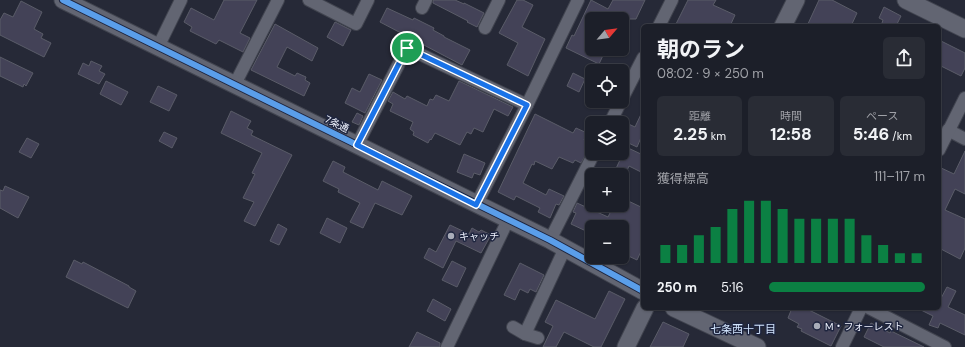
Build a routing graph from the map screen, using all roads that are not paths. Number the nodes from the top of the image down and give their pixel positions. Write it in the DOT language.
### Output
graph roads {
  1 [pos="63,0"];
  2 [pos="181,0"];
  3 [pos="278,0"];
  4 [pos="309,0"];
  5 [pos="368,0"];
  6 [pos="499,0"];
  7 [pos="578,0"];
  8 [pos="672,0"];
  9 [pos="796,0"];
  10 [pos="906,0"];
  11 [pos="84,4"];
  12 [pos="660,24"];
  13 [pos="785,24"];
  14 [pos="485,28"];
  15 [pos="965,29"];
  16 [pos="158,47"];
  17 [pos="641,62"];
  18 [pos="234,84"];
  19 [pos="629,85"];
  20 [pos="965,98"];
  21 [pos="527,105"];
  22 [pos="948,130"];
  23 [pos="965,139"];
  24 [pos="357,145"];
  25 [pos="941,146"];
  26 [pos="591,160"];
  27 [pos="476,205"];
  28 [pos="508,220"];
  29 [pos="557,244"];
  30 [pos="641,290"];
  31 [pos="644,310"];
  32 [pos="678,310"];
  33 [pos="860,310"];
  34 [pos="873,310"];
  35 [pos="513,327"];
  36 [pos="525,334"];
  37 [pos="538,338"];
  38 [pos="738,343"];
  39 [pos="447,347"];
  40 [pos="626,347"];
  41 [pos="757,347"];
  42 [pos="842,347"];
  43 [pos="945,347"];
  1 -- 11 [label="street, 7条通"];
  2 -- 16 [label="street"];
  3 -- 18 [label="street"];
  4 -- 5 [label="street"];
  6 -- 14 [label="street"];
  7 -- 21 [label="street"];
  8 -- 12 [label="street"];
  9 -- 13 [label="street"];
  10 -- 15 [label="street"];
  11 -- 16 [label="street, 7条通"];
  16 -- 18 [label="street, 7条通"];
  17 -- 19 [label="street"];
  18 -- 24 [label="street, 7条通"];
  20 -- 22 [label="street"];
  21 -- 24 [label="street"];
  21 -- 27 [label="street"];
  22 -- 23 [label="street"];
  22 -- 25 [label="street"];
  24 -- 27 [label="street, 7条通"];
  26 -- 29 [label="street"];
  27 -- 28 [label="street, 7条通"];
  28 -- 29 [label="street, 7条通"];
  28 -- 39 [label="street"];
  29 -- 30 [label="street, 7条通"];
  29 -- 36 [label="street"];
  31 -- 40 [label="street"];
  32 -- 38 [label="street"];
  33 -- 42 [label="street"];
  34 -- 43 [label="street"];
  35 -- 36 [label="street"];
  36 -- 37 [label="street"];
  38 -- 41 [label="street"];
}
